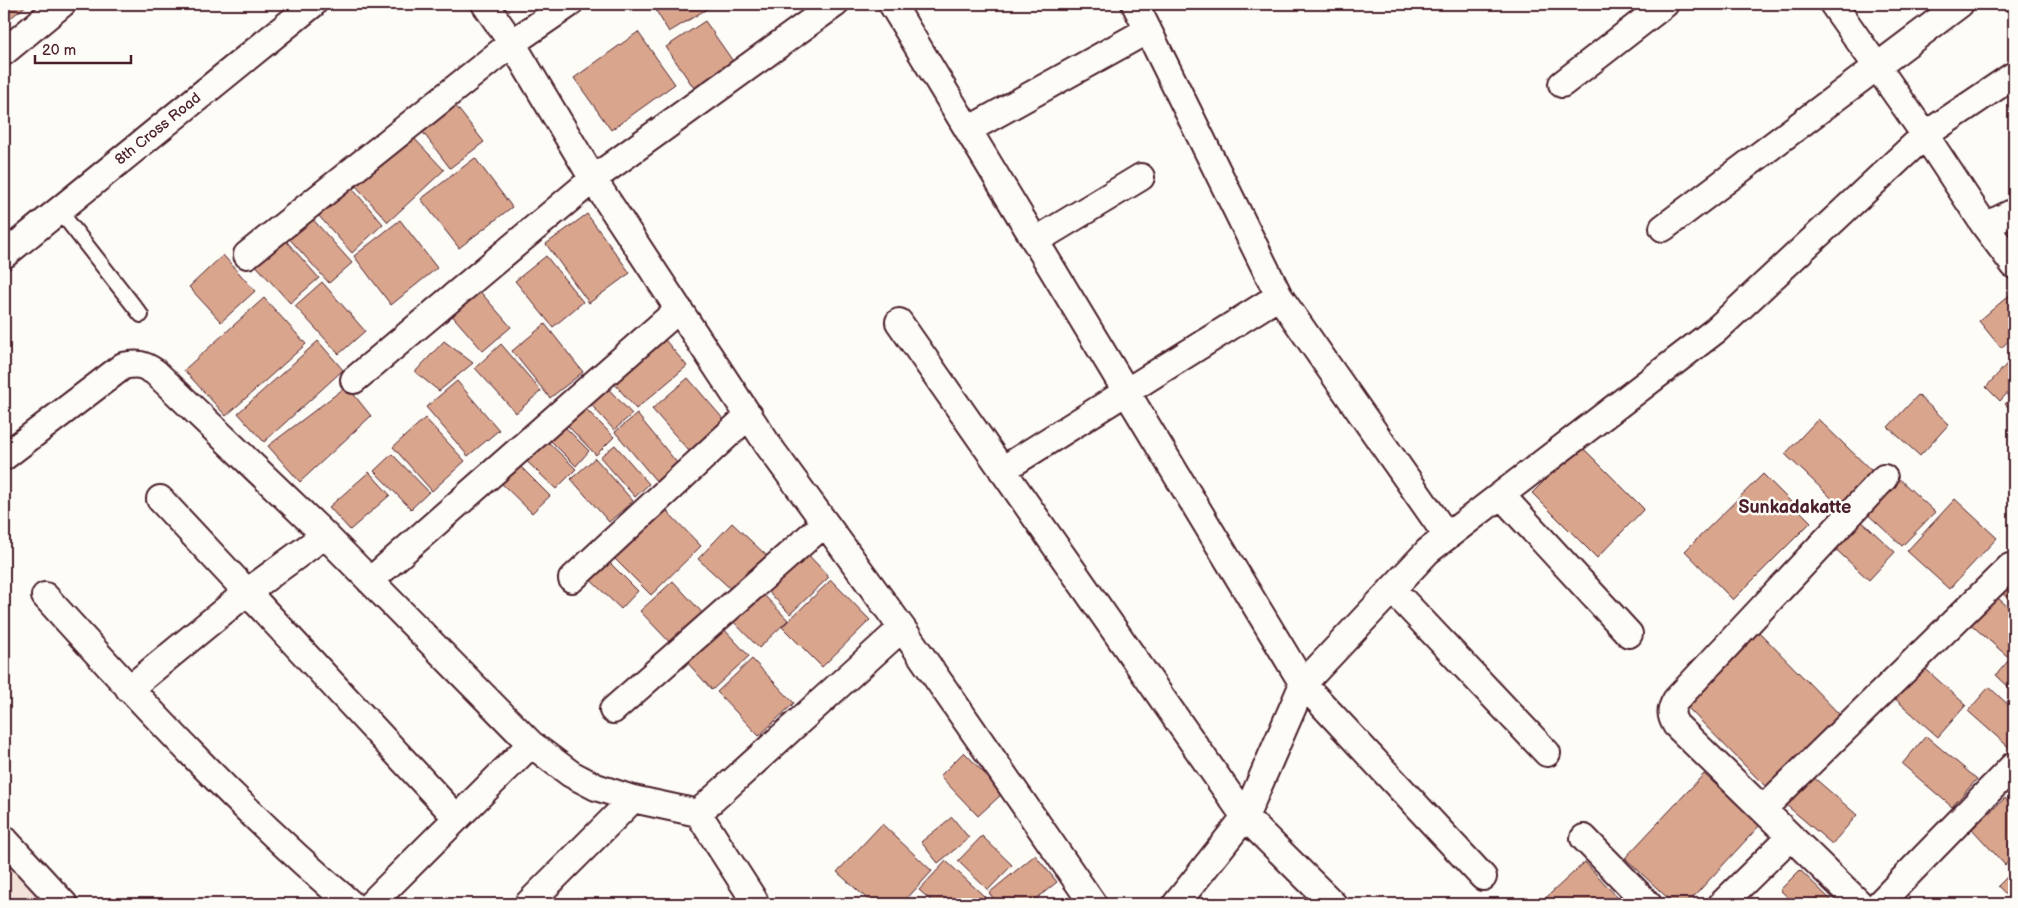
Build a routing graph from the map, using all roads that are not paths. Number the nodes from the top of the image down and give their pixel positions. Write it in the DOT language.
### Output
graph roads {
  1 [pos="62,4"];
  2 [pos="312,4"];
  3 [pos="485,4"];
  4 [pos="569,4"];
  5 [pos="835,4"];
  6 [pos="892,4"];
  7 [pos="1135,4"];
  8 [pos="1665,4"];
  9 [pos="1834,4"];
  10 [pos="1960,4"];
  11 [pos="1148,30"];
  12 [pos="512,43"];
  13 [pos="4,52"];
  14 [pos="1877,66"];
  15 [pos="2014,75"];
  16 [pos="1562,84"];
  17 [pos="968,130"];
  18 [pos="1925,135"];
  19 [pos="1140,177"];
  20 [pos="594,178"];
  21 [pos="59,210"];
  22 [pos="2014,212"];
  23 [pos="1985,226"];
  24 [pos="1662,228"];
  25 [pos="1035,241"];
  26 [pos="4,255"];
  27 [pos="247,255"];
  28 [pos="2014,264"];
  29 [pos="1279,296"];
  30 [pos="679,309"];
  31 [pos="141,315"];
  32 [pos="899,322"];
  33 [pos="354,380"];
  34 [pos="1126,392"];
  35 [pos="749,415"];
  36 [pos="4,457"];
  37 [pos="1002,470"];
  38 [pos="1884,478"];
  39 [pos="1501,495"];
  40 [pos="160,499"];
  41 [pos="825,523"];
  42 [pos="325,535"];
  43 [pos="1448,536"];
  44 [pos="2010,567"];
  45 [pos="572,579"];
  46 [pos="370,581"];
  47 [pos="1392,589"];
  48 [pos="247,592"];
  49 [pos="46,596"];
  50 [pos="902,628"];
  51 [pos="1629,634"];
  52 [pos="1303,684"];
  53 [pos="129,689"];
  54 [pos="613,710"];
  55 [pos="531,744"];
  56 [pos="1547,752"];
  57 [pos="2014,765"];
  58 [pos="633,799"];
  59 [pos="1763,810"];
  60 [pos="698,813"];
  61 [pos="1245,816"];
  62 [pos="457,818"];
  63 [pos="1790,837"];
  64 [pos="1584,838"];
  65 [pos="4,839"];
  66 [pos="1482,877"];
  67 [pos="1320,900"];
  68 [pos="64,904"];
  69 [pos="351,904"];
  70 [pos="371,904"];
  71 [pos="528,904"];
  72 [pos="755,904"];
  73 [pos="1093,904"];
  74 [pos="1176,904"];
  75 [pos="1648,904"];
  76 [pos="1722,904"];
  77 [pos="1860,904"];
  78 [pos="1879,904"];
  1 -- 13 [label="street"];
  2 -- 21 [label="street, 8th Cross Road"];
  3 -- 12 [label="street"];
  4 -- 12 [label="street"];
  5 -- 20 [label="street"];
  6 -- 17 [label="street"];
  7 -- 11 [label="street"];
  8 -- 16 [label="street"];
  9 -- 14 [label="street"];
  10 -- 14 [label="street"];
  11 -- 17 [label="street"];
  11 -- 29 [label="street"];
  12 -- 20 [label="street"];
  12 -- 27 [label="street"];
  14 -- 18 [label="street"];
  14 -- 24 [label="street"];
  15 -- 18 [label="street"];
  17 -- 25 [label="street"];
  18 -- 23 [label="street"];
  18 -- 39 [label="street"];
  19 -- 25 [label="street"];
  20 -- 30 [label="street"];
  20 -- 33 [label="street"];
  21 -- 26 [label="street, 8th Cross Road"];
  21 -- 31 [label="lane"];
  22 -- 23 [label="street"];
  23 -- 28 [label="street"];
  25 -- 34 [label="street"];
  29 -- 34 [label="street"];
  29 -- 43 [label="street"];
  30 -- 35 [label="street"];
  30 -- 46 [label="street"];
  32 -- 37 [label="street"];
  34 -- 37 [label="street"];
  34 -- 52 [label="street"];
  35 -- 41 [label="street"];
  35 -- 45 [label="street"];
  36 -- 42 [label="street"];
  37 -- 61 [label="street"];
  38 -- 59 [label="street"];
  39 -- 43 [label="street"];
  39 -- 51 [label="street"];
  40 -- 48 [label="street"];
  41 -- 50 [label="street"];
  41 -- 54 [label="street"];
  42 -- 46 [label="street"];
  42 -- 48 [label="street"];
  43 -- 47 [label="street"];
  44 -- 59 [label="street"];
  46 -- 55 [label="street"];
  47 -- 52 [label="street"];
  47 -- 56 [label="street"];
  48 -- 53 [label="street"];
  48 -- 62 [label="street"];
  49 -- 53 [label="street"];
  50 -- 60 [label="street"];
  50 -- 73 [label="street"];
  52 -- 61 [label="street"];
  52 -- 66 [label="street"];
  53 -- 69 [label="street"];
  55 -- 58 [label="street"];
  55 -- 62 [label="street"];
  57 -- 78 [label="street"];
  58 -- 60 [label="street"];
  58 -- 71 [label="street"];
  59 -- 63 [label="street"];
  60 -- 72 [label="street"];
  61 -- 67 [label="street"];
  61 -- 74 [label="street"];
  62 -- 70 [label="street"];
  63 -- 76 [label="street"];
  63 -- 77 [label="street"];
  64 -- 75 [label="street"];
  65 -- 68 [label="street"];
}
